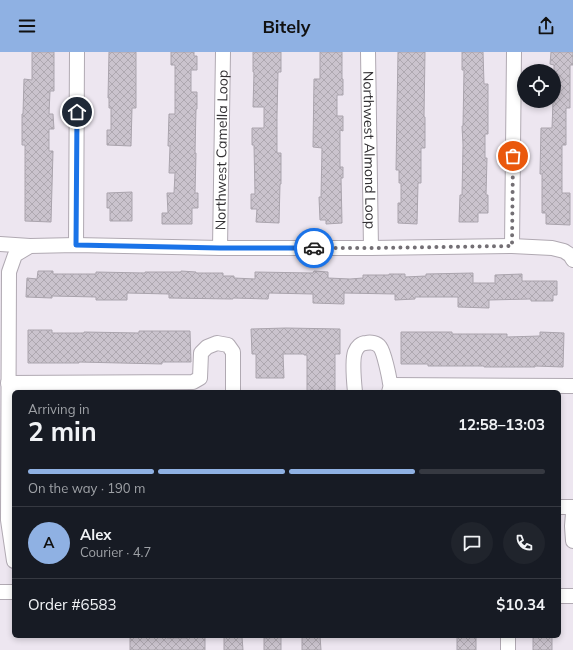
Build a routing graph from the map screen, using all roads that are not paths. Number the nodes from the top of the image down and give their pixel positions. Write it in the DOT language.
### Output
graph roads {
  1 [pos="77,52"];
  2 [pos="223,52"];
  3 [pos="368,52"];
  4 [pos="514,52"];
  5 [pos="0,244"];
  6 [pos="76,245"];
  7 [pos="30,246"];
  8 [pos="512,246"];
  9 [pos="220,248"];
  10 [pos="371,248"];
  11 [pos="573,260"];
  12 [pos="8,383"];
  13 [pos="573,386"];
  14 [pos="390,388"];
  15 [pos="233,390"];
  16 [pos="355,390"];
  17 [pos="11,503"];
  18 [pos="561,507"];
  19 [pos="573,507"];
  20 [pos="573,513"];
  21 [pos="573,541"];
  22 [pos="12,547"];
  23 [pos="0,592"];
  24 [pos="12,592"];
  25 [pos="561,596"];
  26 [pos="573,596"];
  27 [pos="508,638"];
  28 [pos="508,650"];
  1 -- 6 [label="street"];
  2 -- 9 [label="street, Northwest Camella Loop"];
  3 -- 10 [label="street, Northwest Almond Loop"];
  4 -- 8 [label="street"];
  5 -- 7 [label="street"];
  6 -- 7 [label="street"];
  6 -- 9 [label="street"];
  7 -- 12 [label="street"];
  8 -- 10 [label="street"];
  8 -- 11 [label="street"];
  9 -- 10 [label="street"];
  12 -- 15 [label="street"];
  12 -- 17 [label="street"];
  13 -- 14 [label="street"];
  14 -- 16 [label="street"];
  17 -- 22 [label="street"];
  18 -- 19 [label="street"];
  20 -- 21 [label="street"];
  23 -- 24 [label="street"];
  25 -- 26 [label="street"];
  27 -- 28 [label="street"];
}
